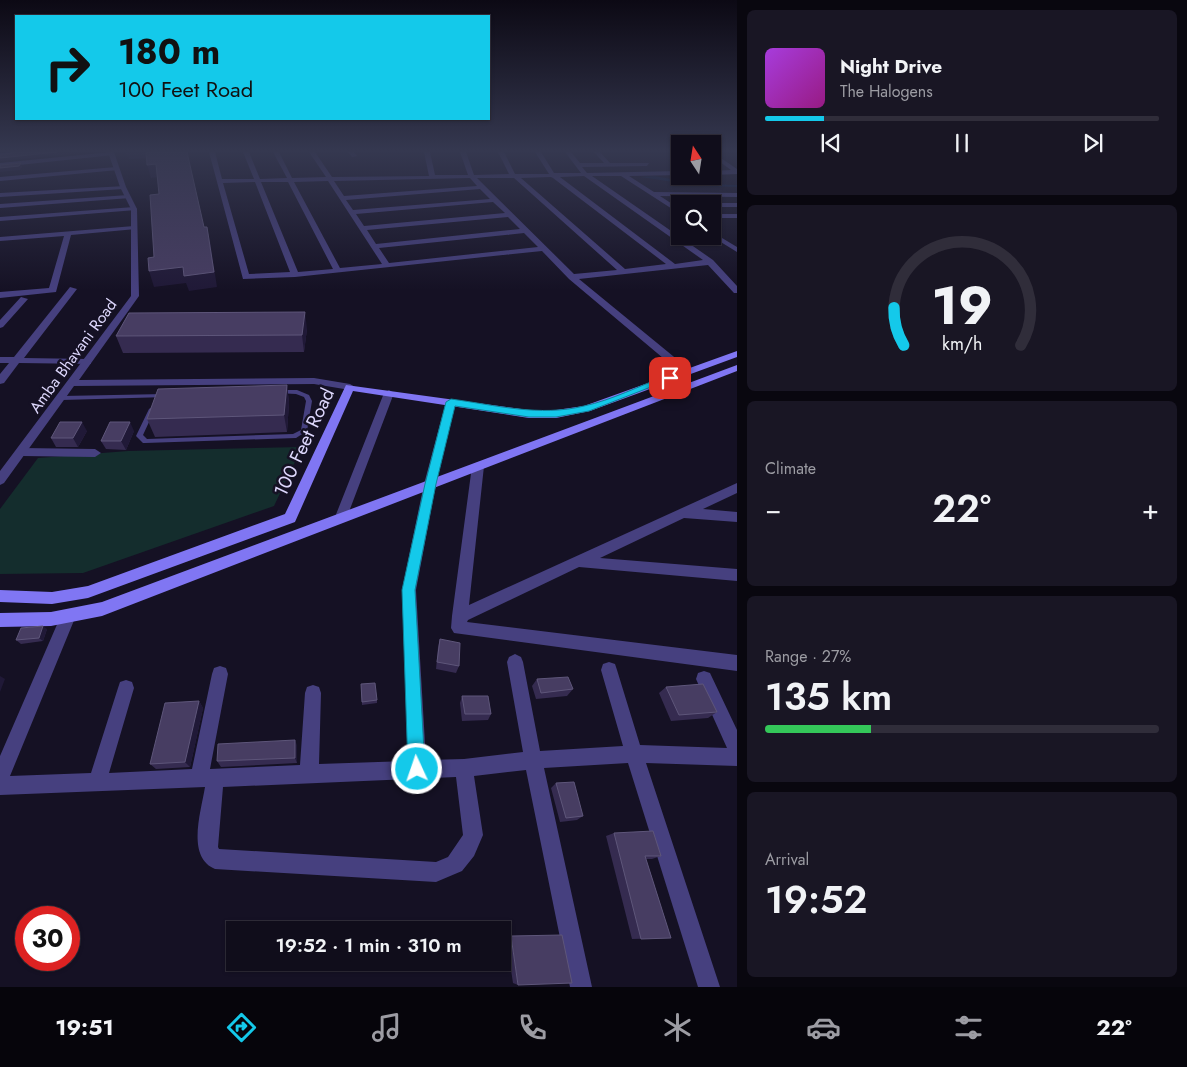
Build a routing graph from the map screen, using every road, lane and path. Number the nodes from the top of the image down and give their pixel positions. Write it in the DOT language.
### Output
graph roads {
  1 [pos="128,198"];
  2 [pos="225,198"];
  3 [pos="264,198"];
  4 [pos="300,198"];
  5 [pos="342,198"];
  6 [pos="541,198"];
  7 [pos="583,198"];
  8 [pos="619,198"];
  9 [pos="658,198"];
  10 [pos="495,200"];
  11 [pos="668,205"];
  12 [pos="721,205"];
  13 [pos="737,205"];
  14 [pos="0,206"];
  15 [pos="671,207"];
  16 [pos="134,209"];
  17 [pos="352,212"];
  18 [pos="510,215"];
  19 [pos="721,216"];
  20 [pos="737,216"];
  21 [pos="0,219"];
  22 [pos="134,228"];
  23 [pos="362,228"];
  24 [pos="525,231"];
  25 [pos="68,234"];
  26 [pos="3,239"];
  27 [pos="721,240"];
  28 [pos="374,246"];
  29 [pos="544,249"];
  30 [pos="0,250"];
  31 [pos="737,250"];
  32 [pos="710,262"];
  33 [pos="387,266"];
  34 [pos="672,266"];
  35 [pos="624,270"];
  36 [pos="338,271"];
  37 [pos="295,275"];
  38 [pos="572,276"];
  39 [pos="73,289"];
  40 [pos="737,291"];
  41 [pos="0,295"];
  42 [pos="24,299"];
  43 [pos="0,325"];
  44 [pos="737,354"];
  45 [pos="0,360"];
  46 [pos="16,360"];
  47 [pos="88,362"];
  48 [pos="737,368"];
  49 [pos="686,372"];
  50 [pos="0,382"];
  51 [pos="73,383"];
  52 [pos="350,387"];
  53 [pos="267,393"];
  54 [pos="389,393"];
  55 [pos="158,396"];
  56 [pos="178,396"];
  57 [pos="62,398"];
  58 [pos="451,402"];
  59 [pos="22,452"];
  60 [pos="95,453"];
  61 [pos="478,466"];
  62 [pos="0,480"];
  63 [pos="430,484"];
  64 [pos="737,488"];
  65 [pos="684,513"];
  66 [pos="341,517"];
  67 [pos="737,518"];
  68 [pos="578,562"];
  69 [pos="737,575"];
  70 [pos="0,596"];
  71 [pos="460,616"];
  72 [pos="67,618"];
  73 [pos="0,620"];
  74 [pos="515,662"];
  75 [pos="737,663"];
  76 [pos="609,670"];
  77 [pos="220,674"];
  78 [pos="704,679"];
  79 [pos="126,688"];
  80 [pos="313,693"];
  81 [pos="737,749"];
  82 [pos="634,754"];
  83 [pos="737,757"];
  84 [pos="533,760"];
  85 [pos="464,768"];
  86 [pos="417,769"];
  87 [pos="309,774"];
  88 [pos="0,778"];
  89 [pos="207,778"];
  90 [pos="97,782"];
  91 [pos="0,786"];
  92 [pos="581,987"];
  93 [pos="709,987"];
  1 -- 14 [label="street"];
  1 -- 16 [label="street, Amba Bhavani Road"];
  2 -- 37 [label="street"];
  3 -- 37 [label="street"];
  4 -- 36 [label="street"];
  5 -- 17 [label="street"];
  6 -- 35 [label="street"];
  7 -- 34 [label="street"];
  8 -- 32 [label="street"];
  9 -- 11 [label="street"];
  10 -- 17 [label="street"];
  10 -- 18 [label="street"];
  11 -- 15 [label="street"];
  12 -- 13 [label="street"];
  16 -- 21 [label="street"];
  16 -- 22 [label="street, Amba Bhavani Road"];
  17 -- 23 [label="street"];
  18 -- 23 [label="street"];
  18 -- 24 [label="street"];
  19 -- 20 [label="street"];
  22 -- 25 [label="street"];
  22 -- 47 [label="street, Amba Bhavani Road"];
  23 -- 28 [label="street"];
  24 -- 28 [label="street"];
  24 -- 29 [label="street"];
  25 -- 26 [label="street"];
  25 -- 41 [label="street"];
  26 -- 30 [label="street"];
  27 -- 31 [label="street"];
  28 -- 33 [label="street"];
  29 -- 33 [label="street"];
  29 -- 38 [label="street"];
  32 -- 34 [label="street"];
  32 -- 40 [label="street"];
  33 -- 36 [label="street"];
  34 -- 35 [label="street"];
  35 -- 38 [label="street"];
  36 -- 37 [label="street"];
  38 -- 49 [label="street"];
  39 -- 46 [label="street"];
  42 -- 43 [label="street"];
  44 -- 49 [label="main road, 100 Feet Road"];
  45 -- 46 [label="street"];
  46 -- 47 [label="street"];
  46 -- 50 [label="street"];
  47 -- 51 [label="street, Amba Bhavani Road"];
  48 -- 61 [label="main road"];
  49 -- 58 [label="main road, 100 Feet Road"];
  51 -- 52 [label="street"];
  51 -- 57 [label="street, Amba Bhavani Road"];
  52 -- 54 [label="main road, 100 Feet Road"];
  52 -- 70 [label="main road, 100 Feet Road"];
  53 -- 55 [label="lane"];
  54 -- 58 [label="main road, 100 Feet Road"];
  54 -- 66 [label="street"];
  55 -- 56 [label="lane"];
  55 -- 57 [label="lane"];
  57 -- 59 [label="street, Amba Bhavani Road"];
  58 -- 63 [label="street"];
  59 -- 60 [label="street"];
  59 -- 62 [label="street, Amba Bhavani Road"];
  61 -- 63 [label="main road"];
  61 -- 71 [label="street"];
  63 -- 66 [label="main road"];
  63 -- 86 [label="street"];
  64 -- 65 [label="street"];
  65 -- 67 [label="street"];
  65 -- 68 [label="street"];
  66 -- 72 [label="main road"];
  68 -- 69 [label="street"];
  68 -- 71 [label="street"];
  71 -- 75 [label="street"];
  72 -- 73 [label="main road"];
  72 -- 88 [label="street"];
  74 -- 84 [label="street"];
  76 -- 82 [label="street"];
  77 -- 89 [label="street"];
  78 -- 81 [label="street"];
  79 -- 90 [label="street"];
  80 -- 87 [label="street"];
  82 -- 83 [label="street"];
  82 -- 84 [label="street"];
  82 -- 93 [label="street"];
  84 -- 85 [label="street"];
  84 -- 92 [label="street"];
  85 -- 86 [label="street"];
  85 -- 89 [label="street"];
  86 -- 87 [label="street"];
  87 -- 89 [label="street"];
  89 -- 90 [label="street"];
  90 -- 91 [label="street"];
}
